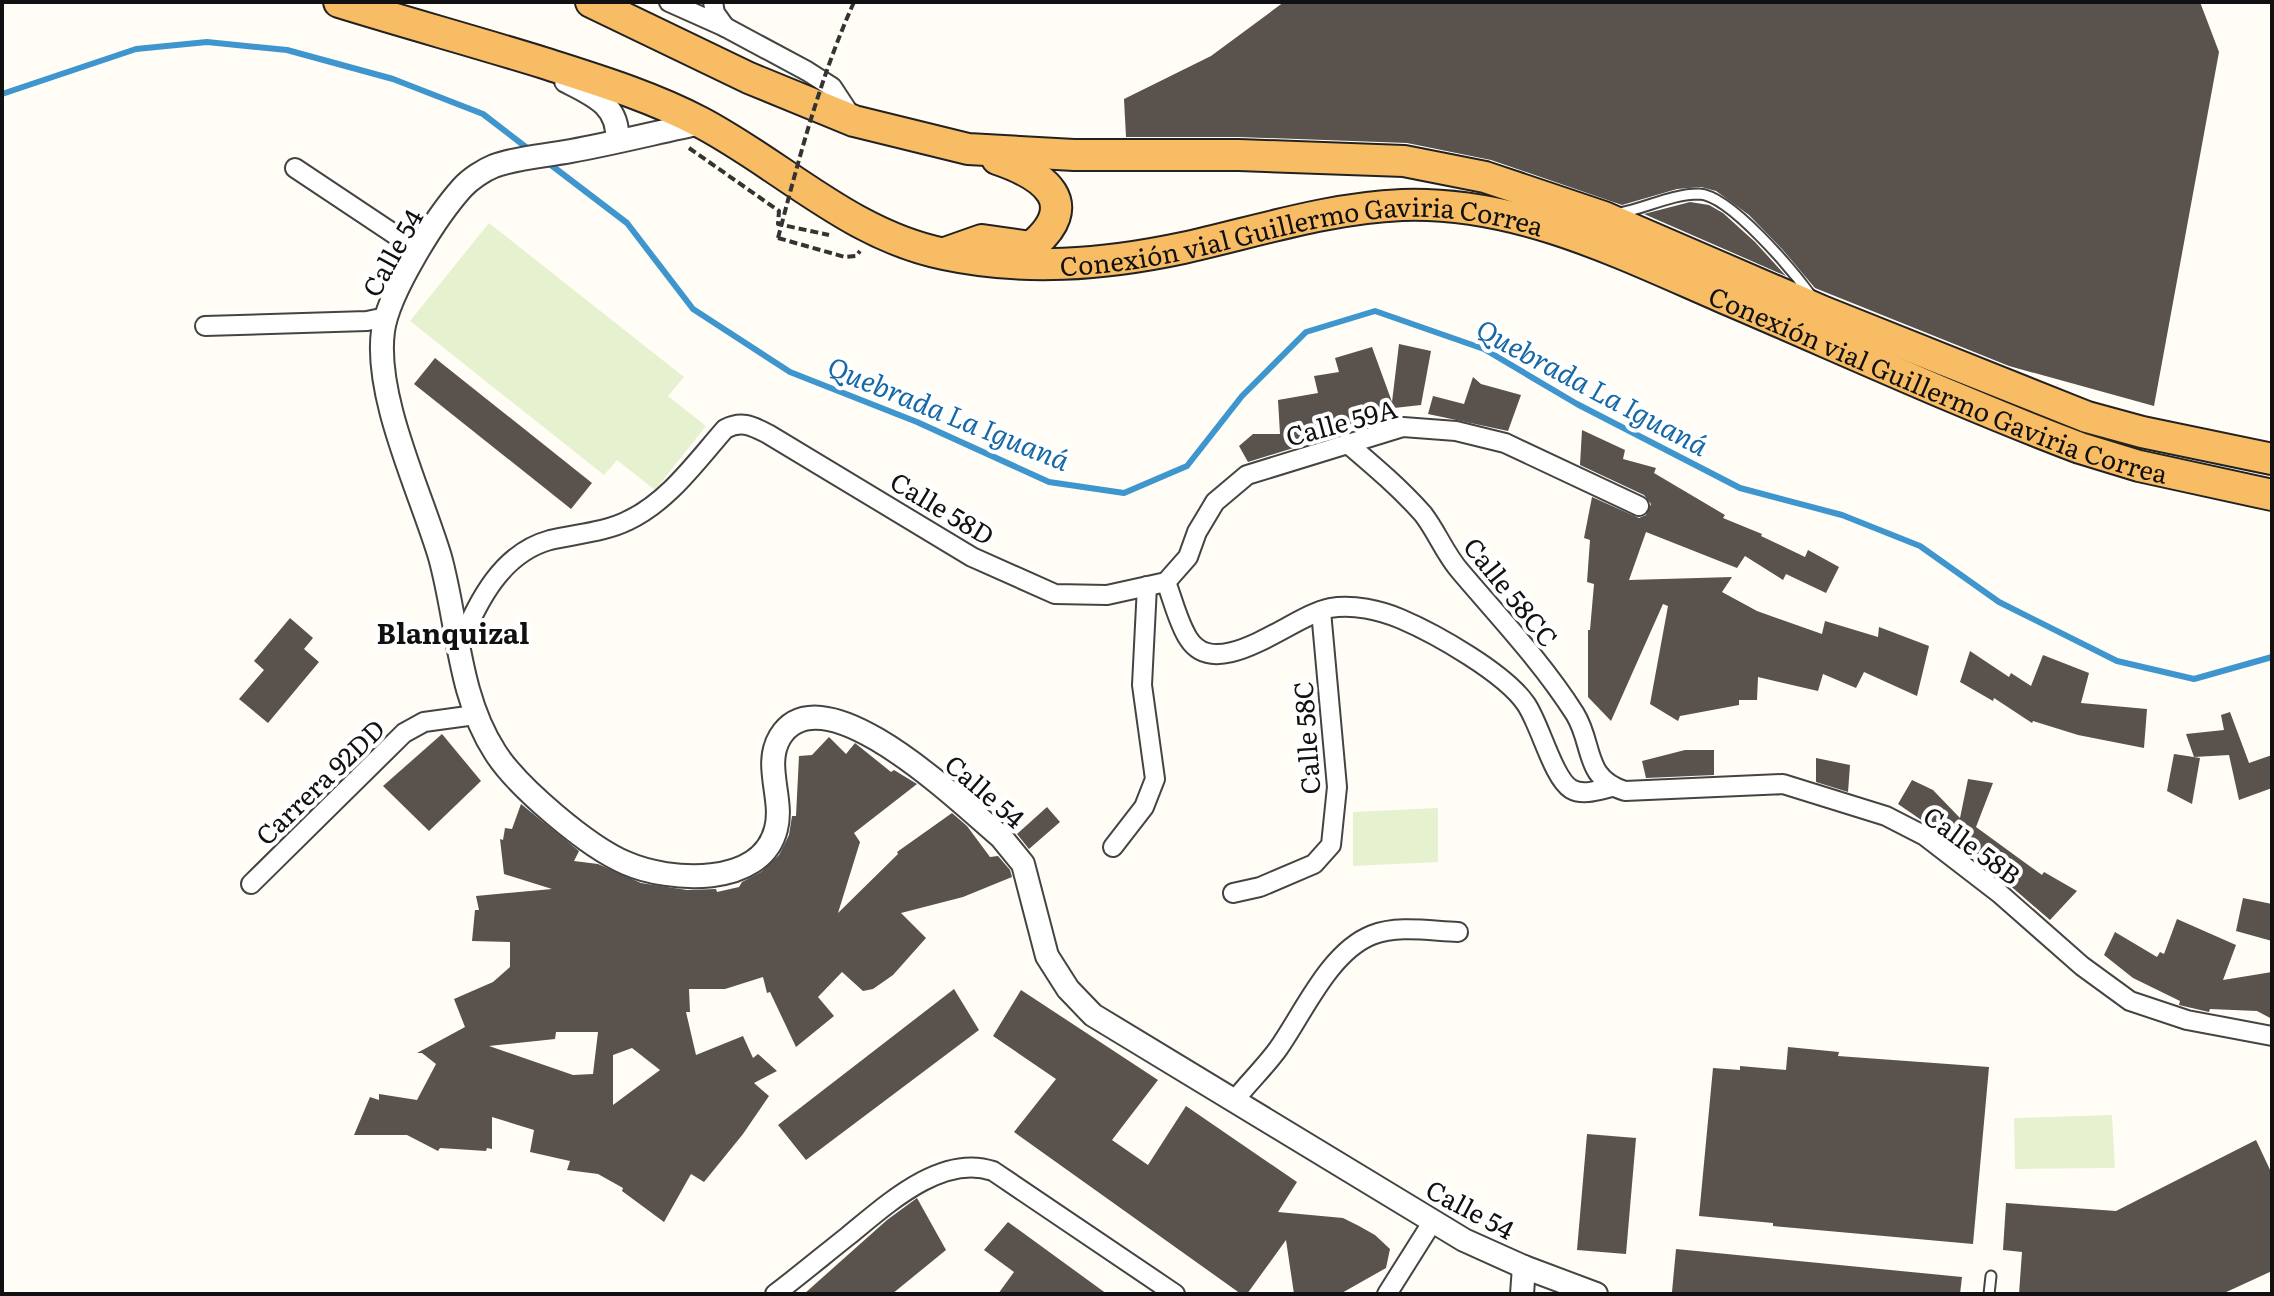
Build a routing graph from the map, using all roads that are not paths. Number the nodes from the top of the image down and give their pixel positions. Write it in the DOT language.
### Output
graph roads {
  1 [pos="339,2"];
  2 [pos="396,2"];
  3 [pos="591,2"];
  4 [pos="669,2"];
  5 [pos="713,2"];
  6 [pos="725,27"];
  7 [pos="458,38"];
  8 [pos="514,54"];
  9 [pos="854,121"];
  10 [pos="695,135"];
  11 [pos="617,141"];
  12 [pos="968,149"];
  13 [pos="295,168"];
  14 [pos="1604,217"];
  15 [pos="418,250"];
  16 [pos="942,254"];
  17 [pos="1824,312"];
  18 [pos="386,317"];
  19 [pos="205,326"];
  20 [pos="1347,443"];
  21 [pos="2272,459"];
  22 [pos="2272,495"];
  23 [pos="1639,506"];
  24 [pos="1166,582"];
  25 [pos="1147,586"];
  26 [pos="1321,611"];
  27 [pos="458,647"];
  28 [pos="475,715"];
  29 [pos="1612,787"];
  30 [pos="1113,847"];
  31 [pos="251,884"];
  32 [pos="1233,893"];
  33 [pos="1458,932"];
  34 [pos="2272,1036"];
  35 [pos="1234,1101"];
  36 [pos="1433,1221"];
  37 [pos="1524,1267"];
  38 [pos="1991,1276"];
  39 [pos="775,1294"];
  40 [pos="1175,1294"];
  41 [pos="1387,1294"];
  42 [pos="1522,1294"];
  43 [pos="1596,1294"];
  44 [pos="1989,1294"];
  1 -- 7 [label="highway, Conexión vial Guillermo Gaviria Correa"];
  2 -- 7 [label="highway"];
  3 -- 9 [label="highway, Conexión vial Guillermo Gaviria Correa"];
  4 -- 6 [label="street"];
  5 -- 6 [label="street"];
  6 -- 9 [label="street"];
  7 -- 8 [label="highway, Conexión vial Guillermo Gaviria Correa"];
  8 -- 10 [label="highway, Conexión vial Guillermo Gaviria Correa"];
  8 -- 11 [label="street"];
  9 -- 12 [label="highway, Conexión vial Guillermo Gaviria Correa"];
  10 -- 11 [label="street, Calle 54"];
  10 -- 16 [label="highway, Conexión vial Guillermo Gaviria Correa"];
  11 -- 15 [label="street, Calle 54"];
  12 -- 14 [label="highway, Conexión vial Guillermo Gaviria Correa"];
  12 -- 16 [label="highway"];
  13 -- 15 [label="street"];
  14 -- 17 [label="highway, Conexión vial Guillermo Gaviria Correa"];
  14 -- 17 [label="lane"];
  15 -- 18 [label="street, Calle 54"];
  16 -- 22 [label="highway, Conexión vial Guillermo Gaviria Correa"];
  17 -- 21 [label="highway, Conexión vial Guillermo Gaviria Correa"];
  18 -- 19 [label="street"];
  18 -- 27 [label="street, Calle 54"];
  20 -- 23 [label="street, Calle 59A"];
  20 -- 24 [label="street, Calle 59A"];
  20 -- 29 [label="street, Calle 58CC"];
  24 -- 25 [label="street"];
  24 -- 26 [label="street"];
  25 -- 27 [label="street, Calle 58D"];
  25 -- 30 [label="street"];
  26 -- 29 [label="street"];
  26 -- 32 [label="street, Calle 58C"];
  27 -- 28 [label="street, Calle 54"];
  28 -- 31 [label="street, Carrera 92DD"];
  28 -- 35 [label="street, Calle 54"];
  29 -- 34 [label="street, Calle 58B"];
  33 -- 35 [label="street"];
  35 -- 36 [label="street, Calle 54"];
  36 -- 37 [label="street, Calle 54"];
  36 -- 41 [label="street"];
  37 -- 42 [label="street"];
  37 -- 43 [label="street, Calle 54"];
  38 -- 44 [label="lane"];
  39 -- 40 [label="street"];
}
